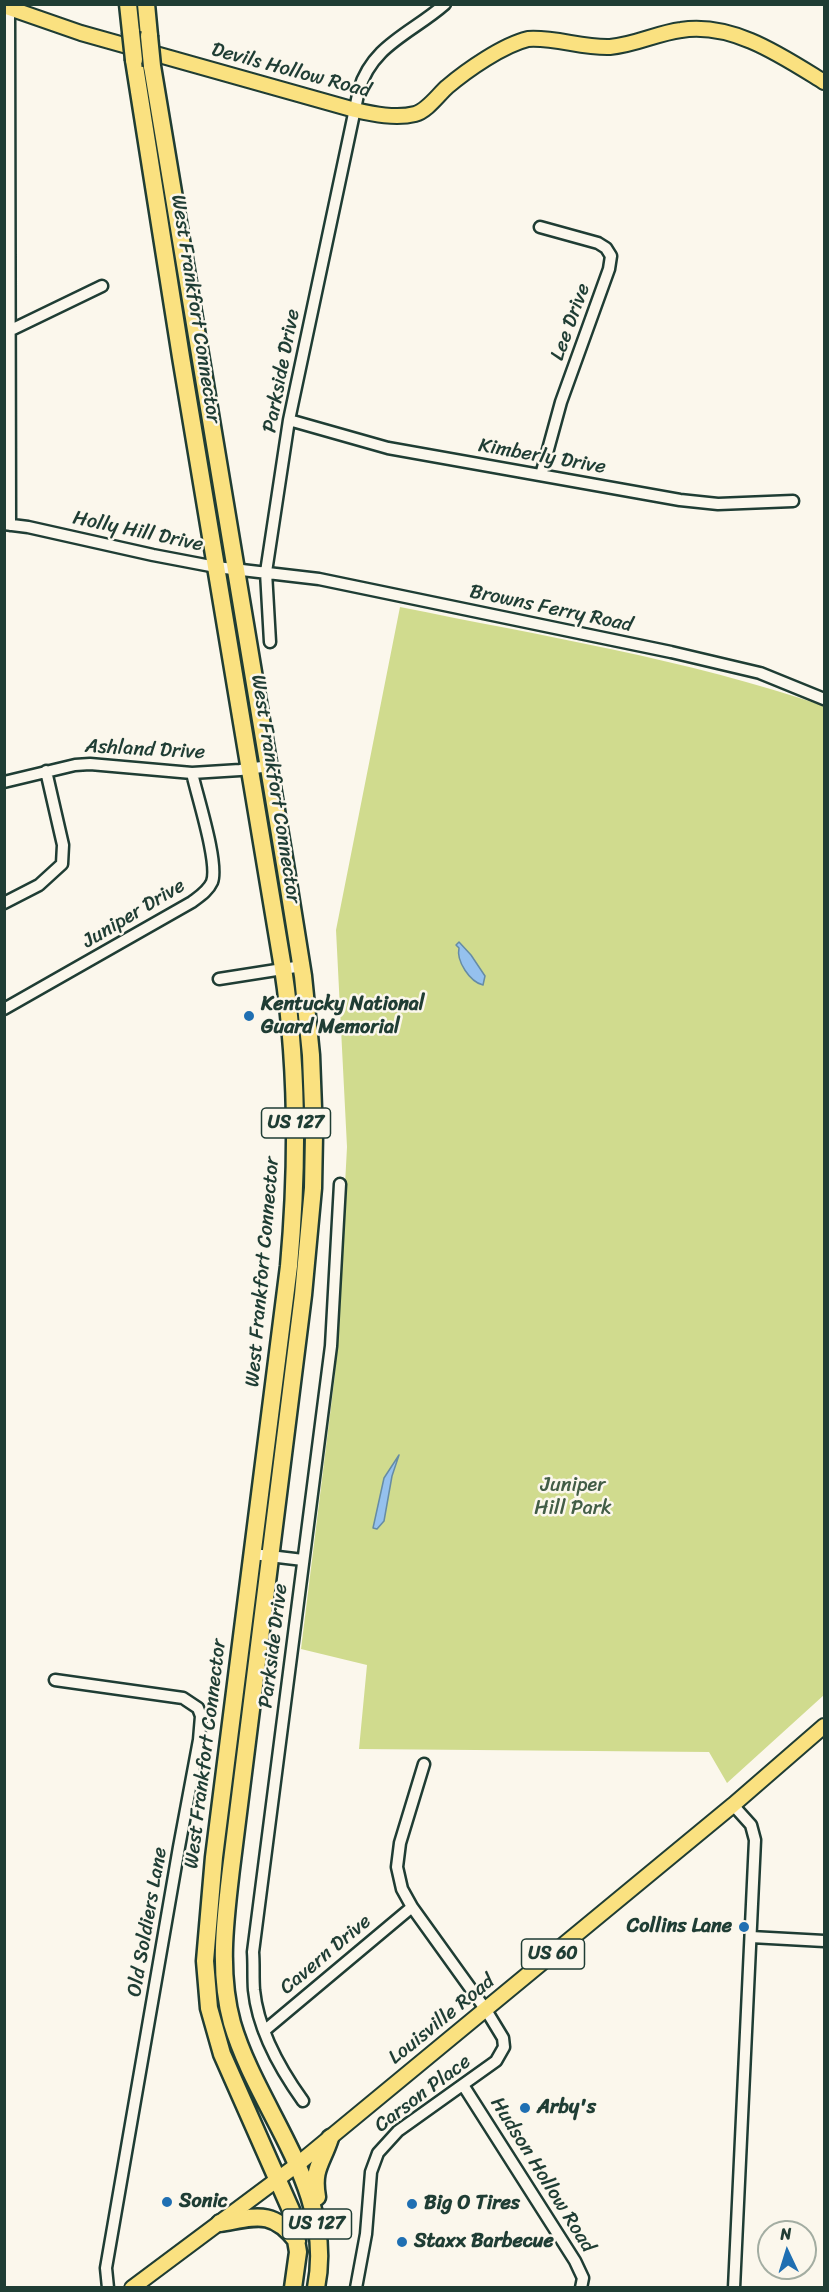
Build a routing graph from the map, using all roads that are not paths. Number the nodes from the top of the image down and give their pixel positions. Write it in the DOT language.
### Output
graph roads {
  1 [pos="128,4"];
  2 [pos="146,4"];
  3 [pos="445,4"];
  4 [pos="7,6"];
  5 [pos="825,82"];
  6 [pos="355,111"];
  7 [pos="540,227"];
  8 [pos="102,286"];
  9 [pos="11,330"];
  10 [pos="289,420"];
  11 [pos="541,475"];
  12 [pos="792,501"];
  13 [pos="7,524"];
  14 [pos="216,567"];
  15 [pos="236,569"];
  16 [pos="266,572"];
  17 [pos="270,642"];
  18 [pos="825,699"];
  19 [pos="269,766"];
  20 [pos="250,769"];
  21 [pos="46,771"];
  22 [pos="192,773"];
  23 [pos="4,782"];
  24 [pos="4,903"];
  25 [pos="302,966"];
  26 [pos="283,968"];
  27 [pos="219,979"];
  28 [pos="4,1010"];
  29 [pos="340,1184"];
  30 [pos="253,1554"];
  31 [pos="270,1557"];
  32 [pos="303,1560"];
  33 [pos="55,1680"];
  34 [pos="825,1726"];
  35 [pos="424,1764"];
  36 [pos="733,1805"];
  37 [pos="412,1907"];
  38 [pos="751,1937"];
  39 [pos="825,1941"];
  40 [pos="486,2010"];
  41 [pos="264,2031"];
  42 [pos="463,2085"];
  43 [pos="303,2101"];
  44 [pos="330,2138"];
  45 [pos="297,2164"];
  46 [pos="279,2179"];
  47 [pos="314,2209"];
  48 [pos="220,2223"];
  49 [pos="297,2241"];
  50 [pos="108,2288"];
  51 [pos="132,2288"];
  52 [pos="293,2288"];
  53 [pos="316,2288"];
  54 [pos="356,2288"];
  55 [pos="581,2288"];
  56 [pos="734,2288"];
  1 -- 14 [label="highway, West Frankfort Connector / US 127, bridge"];
  2 -- 15 [label="highway, West Frankfort Connector / US 127, bridge"];
  3 -- 6 [label="street, Parkside Drive"];
  4 -- 6 [label="main road, Devils Hollow Road"];
  4 -- 9 [label="street"];
  5 -- 6 [label="main road, Devils Hollow Road"];
  6 -- 10 [label="street, Parkside Drive"];
  7 -- 11 [label="street, Lee Drive"];
  8 -- 9 [label="street"];
  9 -- 13 [label="street"];
  10 -- 11 [label="street, Kimberly Drive"];
  10 -- 16 [label="street, Parkside Drive"];
  11 -- 12 [label="street, Kimberly Drive"];
  13 -- 14 [label="street, Holly Hill Drive"];
  14 -- 15 [label="street, Holly Hill Drive"];
  14 -- 20 [label="highway, West Frankfort Connector / US 127"];
  15 -- 16 [label="street, Holly Hill Drive"];
  15 -- 19 [label="highway, West Frankfort Connector / US 127"];
  16 -- 17 [label="street, Parkside Drive"];
  16 -- 18 [label="street, Browns Ferry Road"];
  19 -- 20 [label="street, Ashland Drive"];
  19 -- 25 [label="highway, West Frankfort Connector / US 127"];
  20 -- 22 [label="street, Ashland Drive"];
  20 -- 26 [label="highway, West Frankfort Connector / US 127"];
  21 -- 22 [label="street, Ashland Drive"];
  21 -- 23 [label="street, Ashland Drive"];
  21 -- 24 [label="street"];
  22 -- 28 [label="street, Juniper Drive"];
  25 -- 26 [label="street"];
  25 -- 31 [label="highway, West Frankfort Connector / US 127"];
  26 -- 27 [label="street"];
  26 -- 30 [label="highway, West Frankfort Connector / US 127"];
  29 -- 32 [label="street, Parkside Drive"];
  30 -- 31 [label="street"];
  30 -- 46 [label="highway, West Frankfort Connector / US 127"];
  31 -- 32 [label="street"];
  31 -- 45 [label="highway, West Frankfort Connector / US 127"];
  32 -- 41 [label="street, Parkside Drive"];
  33 -- 50 [label="street, Old Soldiers Lane"];
  34 -- 36 [label="main road, Louisville Road / US 60"];
  35 -- 37 [label="street"];
  36 -- 38 [label="street"];
  36 -- 40 [label="main road, Louisville Road / US 60"];
  37 -- 40 [label="street"];
  37 -- 41 [label="street, Cavern Drive"];
  38 -- 39 [label="street"];
  38 -- 56 [label="street"];
  40 -- 42 [label="street, Carson Place"];
  40 -- 44 [label="main road, Louisville Road / US 60"];
  41 -- 43 [label="street, Parkside Drive"];
  42 -- 54 [label="street, Carson Place"];
  42 -- 55 [label="street, Hudson Hollow Road"];
  44 -- 45 [label="main road, Louisville Road / US 60"];
  44 -- 47 [label="highway"];
  45 -- 46 [label="main road, Louisville Road / US 60"];
  45 -- 47 [label="highway, US 127"];
  46 -- 48 [label="main road, Louisville Road / US 60"];
  46 -- 49 [label="highway, US 127"];
  47 -- 53 [label="highway, US 127"];
  48 -- 49 [label="highway"];
  48 -- 51 [label="main road, Louisville Road / US 60"];
  49 -- 52 [label="highway, US 127"];
}
